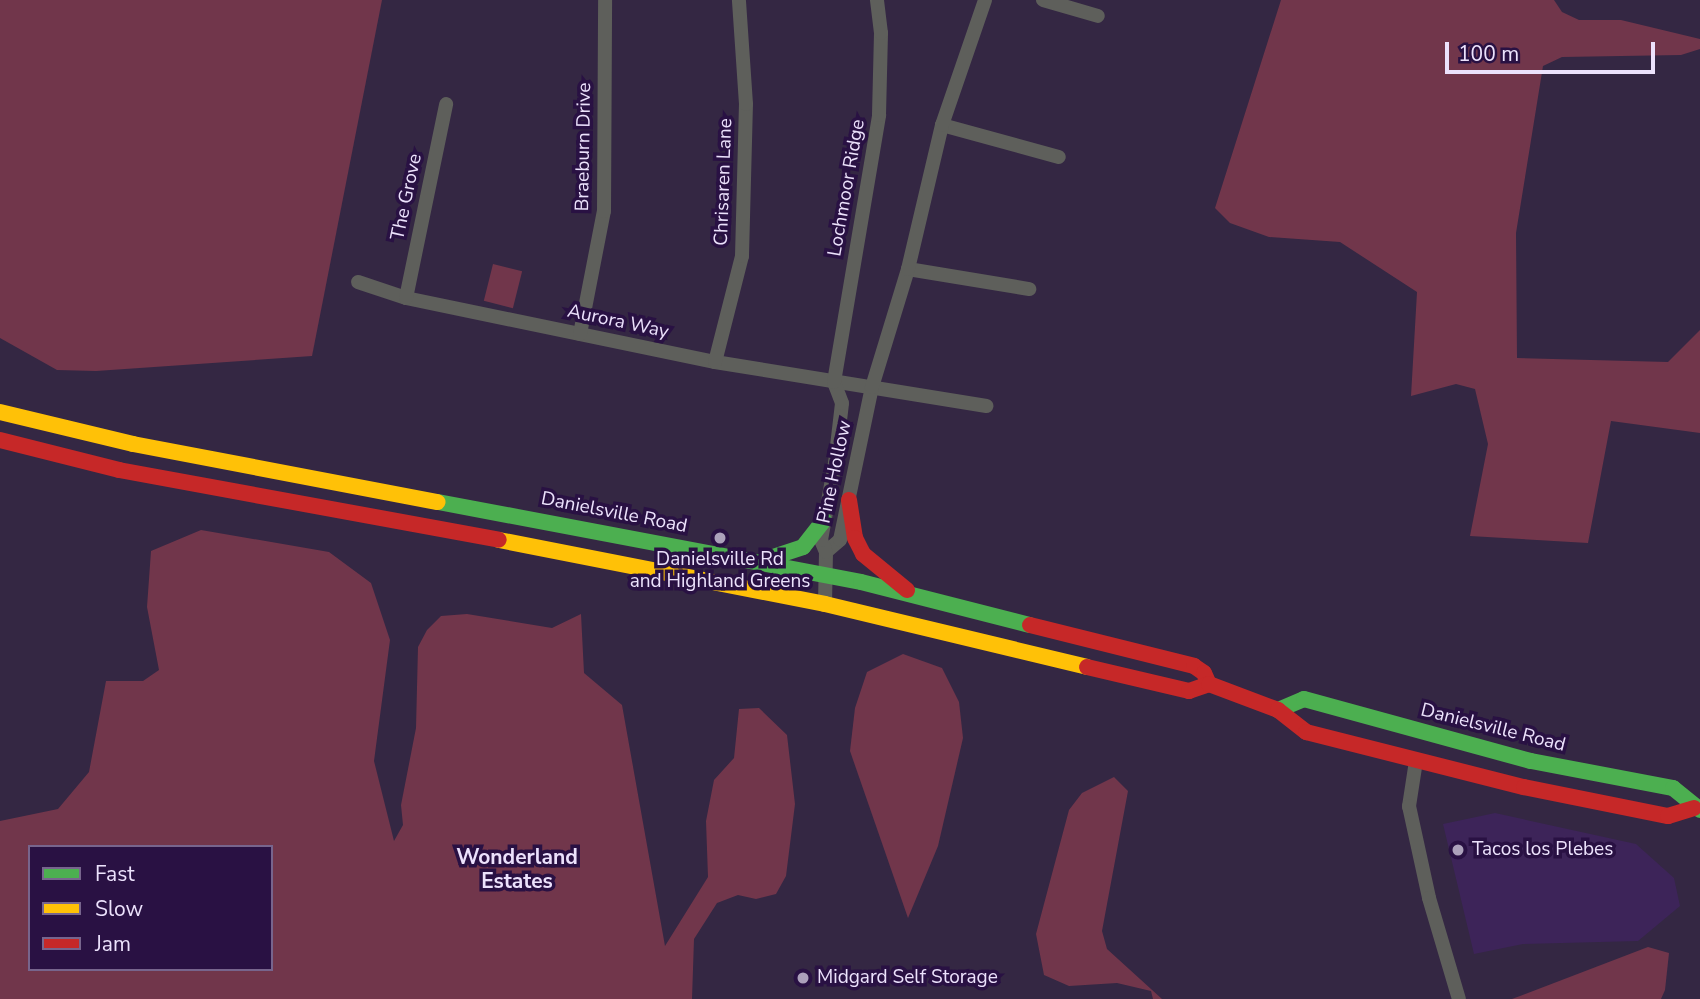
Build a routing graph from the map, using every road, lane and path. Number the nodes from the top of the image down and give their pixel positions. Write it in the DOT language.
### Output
graph roads {
  1 [pos="605,0"];
  2 [pos="739,0"];
  3 [pos="877,0"];
  4 [pos="985,0"];
  5 [pos="1043,0"];
  6 [pos="1098,16"];
  7 [pos="446,104"];
  8 [pos="942,125"];
  9 [pos="1059,157"];
  10 [pos="908,269"];
  11 [pos="358,282"];
  12 [pos="1029,289"];
  13 [pos="406,298"];
  14 [pos="580,334"];
  15 [pos="715,362"];
  16 [pos="834,382"];
  17 [pos="872,387"];
  18 [pos="986,406"];
  19 [pos="0,412"];
  20 [pos="0,440"];
  21 [pos="149,447"];
  22 [pos="144,474"];
  23 [pos="849,499"];
  24 [pos="824,520"];
  25 [pos="826,552"];
  26 [pos="757,561"];
  27 [pos="826,575"];
  28 [pos="917,596"];
  29 [pos="825,604"];
  30 [pos="1209,684"];
  31 [pos="1278,710"];
  32 [pos="1416,761"];
  33 [pos="1697,809"];
  34 [pos="1459,999"];
  1 -- 14 [label="street, Braeburn Drive"];
  2 -- 15 [label="street, Chrisaren Lane"];
  3 -- 16 [label="street, Lochmoor Ridge"];
  4 -- 8 [label="street, Pine Hollow"];
  5 -- 6 [label="street"];
  7 -- 13 [label="street, The Grove"];
  8 -- 9 [label="street"];
  8 -- 10 [label="street, Pine Hollow"];
  10 -- 12 [label="street"];
  10 -- 17 [label="street, Pine Hollow"];
  11 -- 13 [label="street, Aurora Way"];
  13 -- 14 [label="street, Aurora Way"];
  14 -- 15 [label="street, Aurora Way"];
  15 -- 16 [label="street, Aurora Way"];
  16 -- 17 [label="street, Aurora Way"];
  16 -- 24 [label="street, Pine Hollow"];
  17 -- 18 [label="street"];
  17 -- 23 [label="street, Pine Hollow"];
  19 -- 21 [label="main road, Danielsville Road"];
  20 -- 22 [label="main road, Danielsville Road"];
  21 -- 22 [label="main road"];
  21 -- 26 [label="main road, Danielsville Road"];
  22 -- 29 [label="main road, Danielsville Road"];
  23 -- 25 [label="street, Pine Hollow"];
  23 -- 28 [label="main road"];
  24 -- 25 [label="street, Pine Hollow"];
  24 -- 26 [label="main road"];
  25 -- 27 [label="street"];
  26 -- 27 [label="main road, Danielsville Road"];
  27 -- 28 [label="main road, Danielsville Road"];
  27 -- 29 [label="street"];
  28 -- 30 [label="main road, Danielsville Road"];
  29 -- 30 [label="main road, Danielsville Road"];
  30 -- 31 [label="main road, Danielsville Road"];
  31 -- 32 [label="main road, Danielsville Road"];
  31 -- 33 [label="main road, Danielsville Road"];
  32 -- 33 [label="main road, Danielsville Road"];
  32 -- 34 [label="street"];
}
